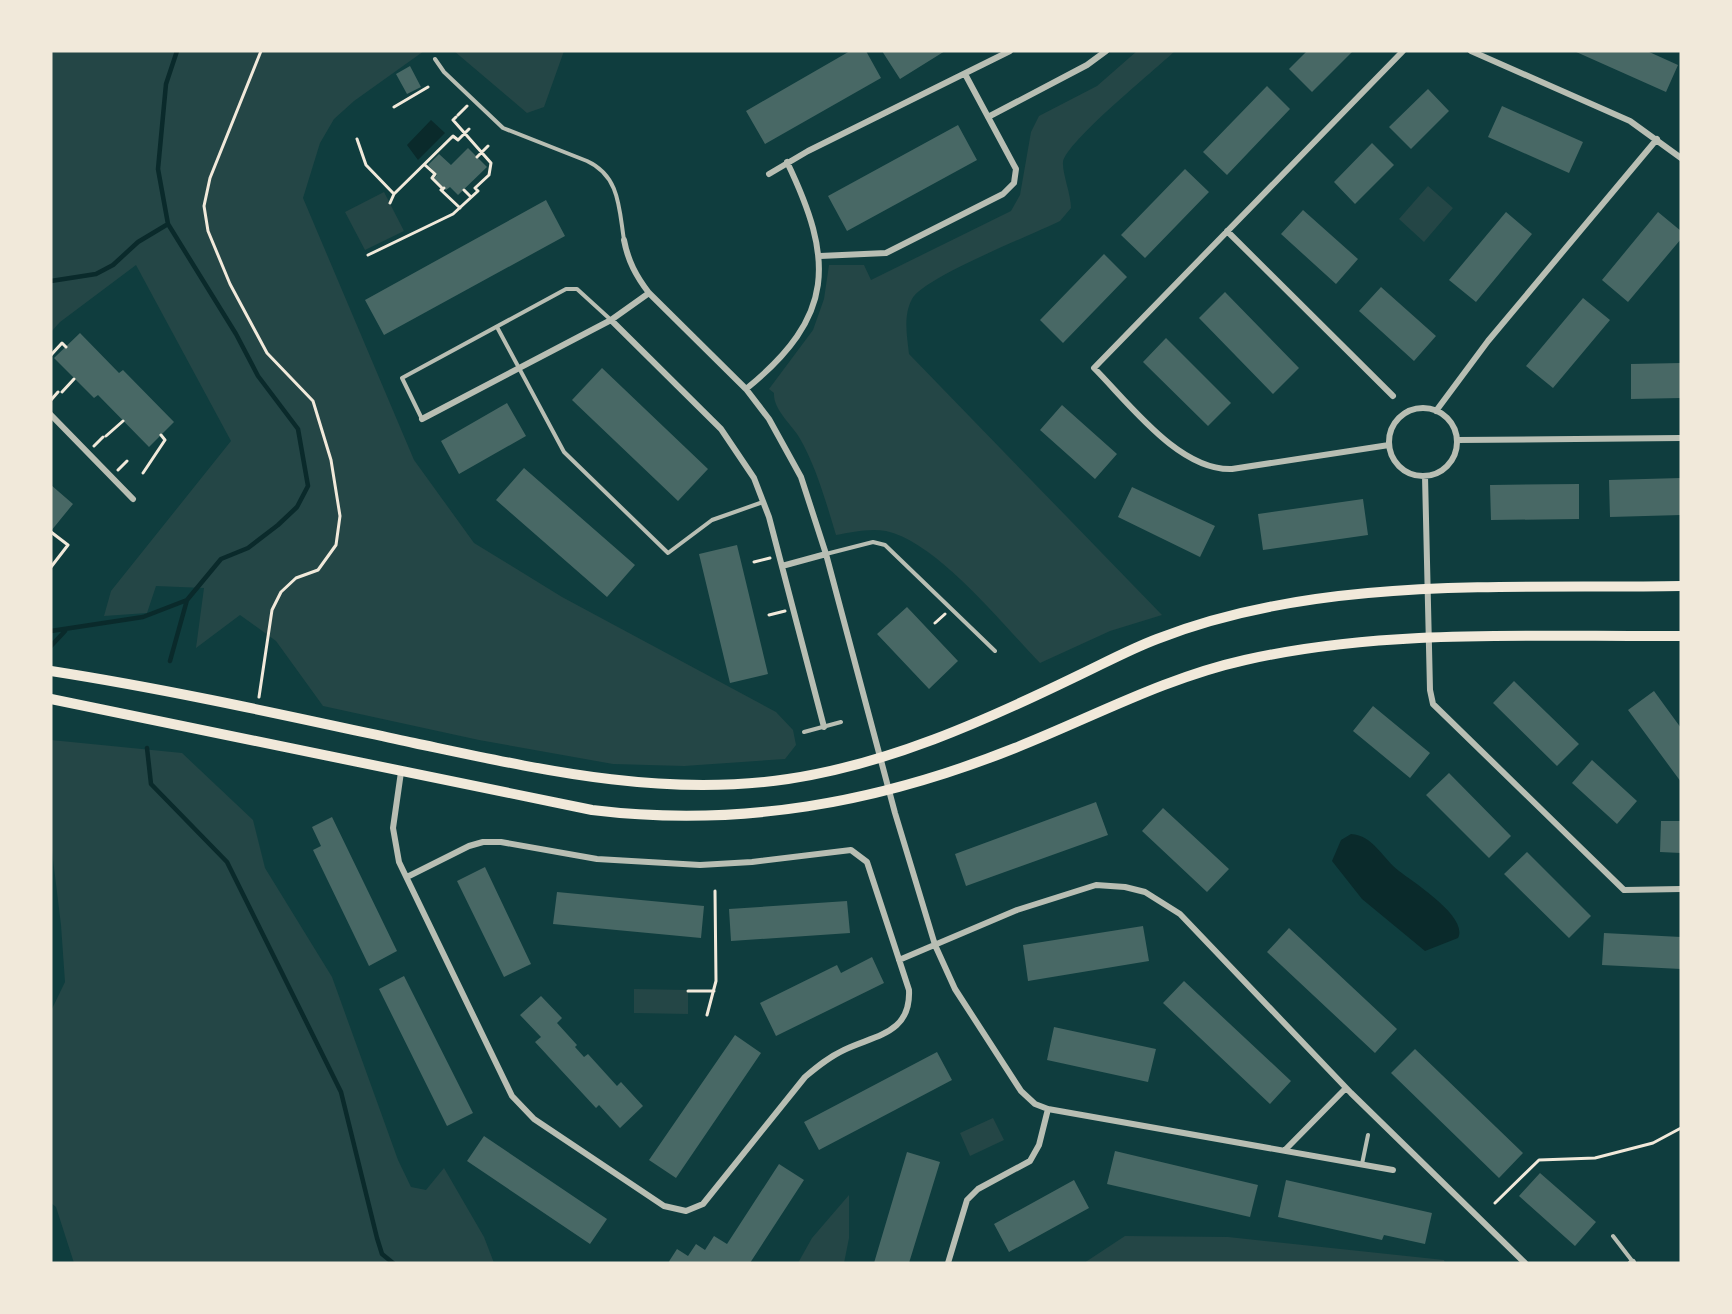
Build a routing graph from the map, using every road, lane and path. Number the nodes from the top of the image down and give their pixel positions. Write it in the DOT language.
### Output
graph roads {
  1 [pos="261,51"];
  2 [pos="1010,51"];
  3 [pos="1106,51"];
  4 [pos="1403,51"];
  5 [pos="1471,51"];
  6 [pos="435,59"];
  7 [pos="965,74"];
  8 [pos="428,87"];
  9 [pos="394,107"];
  10 [pos="456,117"];
  11 [pos="988,117"];
  12 [pos="469,129"];
  13 [pos="464,134"];
  14 [pos="357,139"];
  15 [pos="1657,139"];
  16 [pos="488,146"];
  17 [pos="481,153"];
  18 [pos="477,157"];
  19 [pos="1681,159"];
  20 [pos="788,162"];
  21 [pos="424,165"];
  22 [pos="769,174"];
  23 [pos="464,190"];
  24 [pos="394,194"];
  25 [pos="471,197"];
  26 [pos="390,203"];
  27 [pos="460,208"];
  28 [pos="1227,231"];
  29 [pos="624,240"];
  30 [pos="368,255"];
  31 [pos="820,256"];
  32 [pos="649,293"];
  33 [pos="611,320"];
  34 [pos="497,327"];
  35 [pos="66,347"];
  36 [pos="51,355"];
  37 [pos="519,368"];
  38 [pos="74,379"];
  39 [pos="746,389"];
  40 [pos="1393,396"];
  41 [pos="51,400"];
  42 [pos="1436,411"];
  43 [pos="51,415"];
  44 [pos="422,419"];
  45 [pos="123,420"];
  46 [pos="160,435"];
  47 [pos="106,436"];
  48 [pos="1681,438"];
  49 [pos="1457,440"];
  50 [pos="1389,445"];
  51 [pos="143,473"];
  52 [pos="1425,476"];
  53 [pos="134,499"];
  54 [pos="764,502"];
  55 [pos="51,532"];
  56 [pos="826,554"];
  57 [pos="779,555"];
  58 [pos="754,562"];
  59 [pos="782,566"];
  60 [pos="51,567"];
  61 [pos="1681,586"];
  62 [pos="1428,590"];
  63 [pos="1681,636"];
  64 [pos="1431,637"];
  65 [pos="996,651"];
  66 [pos="51,670"];
  67 [pos="51,699"];
  68 [pos="256,711"];
  69 [pos="841,722"];
  70 [pos="824,727"];
  71 [pos="804,732"];
  72 [pos="879,758"];
  73 [pos="401,772"];
  74 [pos="889,791"];
  75 [pos="407,877"];
  76 [pos="1681,890"];
  77 [pos="715,891"];
  78 [pos="935,945"];
  79 [pos="899,960"];
  80 [pos="688,991"];
  81 [pos="714,991"];
  82 [pos="707,1015"];
  83 [pos="1346,1088"];
  84 [pos="1048,1109"];
  85 [pos="1681,1128"];
  86 [pos="1368,1135"];
  87 [pos="1285,1150"];
  88 [pos="1362,1164"];
  89 [pos="1393,1170"];
  90 [pos="1496,1203"];
  91 [pos="1613,1236"];
  92 [pos="948,1263"];
  93 [pos="1526,1263"];
  94 [pos="1633,1263"];
  1 -- 68 [label="path"];
  2 -- 7 [label="street"];
  3 -- 11 [label="street"];
  4 -- 28 [label="street"];
  5 -- 15 [label="street"];
  6 -- 29 [label="lane"];
  7 -- 11 [label="street"];
  7 -- 20 [label="street"];
  8 -- 9 [label="path"];
  10 -- 13 [label="path"];
  11 -- 31 [label="street"];
  12 -- 13 [label="path"];
  13 -- 17 [label="path"];
  13 -- 21 [label="path"];
  14 -- 24 [label="path"];
  15 -- 19 [label="street"];
  15 -- 42 [label="street"];
  16 -- 17 [label="path"];
  17 -- 18 [label="path"];
  17 -- 25 [label="path"];
  20 -- 22 [label="street"];
  20 -- 31 [label="street"];
  21 -- 24 [label="path"];
  21 -- 27 [label="path"];
  23 -- 25 [label="path"];
  24 -- 26 [label="path"];
  25 -- 27 [label="path"];
  27 -- 30 [label="path"];
  28 -- 40 [label="street"];
  28 -- 50 [label="street"];
  29 -- 32 [label="street"];
  31 -- 39 [label="street"];
  32 -- 33 [label="street"];
  32 -- 39 [label="street"];
  33 -- 34 [label="lane"];
  33 -- 37 [label="street"];
  33 -- 54 [label="street"];
  34 -- 37 [label="lane"];
  34 -- 44 [label="lane"];
  35 -- 36 [label="path"];
  37 -- 44 [label="street"];
  37 -- 54 [label="lane"];
  38 -- 41 [label="path"];
  39 -- 56 [label="street"];
  42 -- 49 [label="street"];
  42 -- 50 [label="street"];
  43 -- 53 [label="street"];
  45 -- 47 [label="path"];
  46 -- 51 [label="path"];
  48 -- 49 [label="street"];
  49 -- 52 [label="street"];
  50 -- 52 [label="street"];
  52 -- 62 [label="street"];
  54 -- 57 [label="street"];
  55 -- 60 [label="path"];
  56 -- 59 [label="street"];
  56 -- 65 [label="lane"];
  56 -- 72 [label="street"];
  57 -- 58 [label="path"];
  57 -- 59 [label="street"];
  59 -- 70 [label="street"];
  61 -- 62 [label="main road"];
  62 -- 64 [label="street"];
  62 -- 72 [label="main road"];
  63 -- 64 [label="main road"];
  64 -- 74 [label="main road"];
  64 -- 76 [label="street"];
  66 -- 68 [label="main road"];
  67 -- 73 [label="main road"];
  68 -- 72 [label="main road"];
  69 -- 70 [label="lane"];
  70 -- 71 [label="lane"];
  72 -- 74 [label="street"];
  73 -- 74 [label="main road"];
  73 -- 75 [label="street"];
  74 -- 78 [label="street"];
  75 -- 79 [label="street"];
  75 -- 79 [label="street"];
  77 -- 81 [label="path"];
  78 -- 79 [label="street"];
  78 -- 83 [label="street"];
  78 -- 84 [label="street"];
  80 -- 81 [label="path"];
  81 -- 82 [label="path"];
  83 -- 87 [label="street"];
  83 -- 93 [label="street"];
  84 -- 87 [label="street"];
  84 -- 92 [label="street"];
  85 -- 90 [label="path"];
  86 -- 88 [label="lane"];
  87 -- 88 [label="street"];
  88 -- 89 [label="street"];
  91 -- 94 [label="lane"];
}
